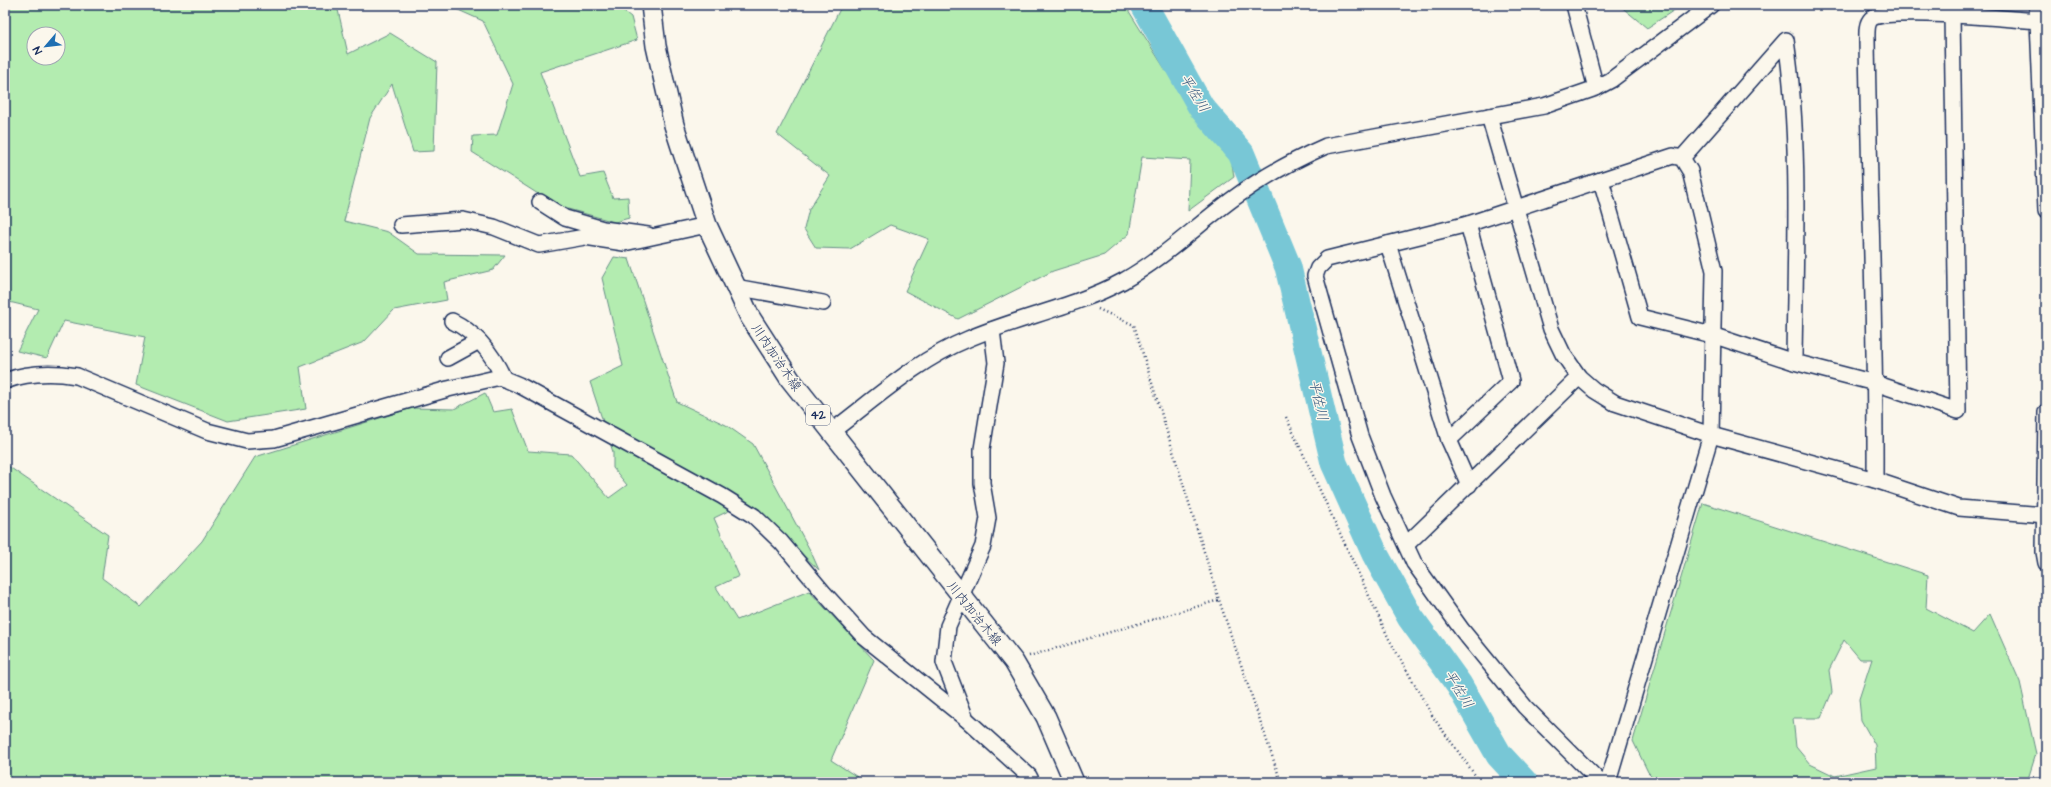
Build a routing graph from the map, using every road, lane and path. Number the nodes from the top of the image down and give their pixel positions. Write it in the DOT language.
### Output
graph roads {
  1 [pos="651,5"];
  2 [pos="1574,5"];
  3 [pos="1711,5"];
  4 [pos="2037,5"];
  5 [pos="1952,15"];
  6 [pos="2038,21"];
  7 [pos="1596,88"];
  8 [pos="1489,116"];
  9 [pos="1682,158"];
  10 [pos="1601,180"];
  11 [pos="540,202"];
  12 [pos="1516,210"];
  13 [pos="2046,211"];
  14 [pos="1468,224"];
  15 [pos="401,225"];
  16 [pos="707,225"];
  17 [pos="661,236"];
  18 [pos="1388,244"];
  19 [pos="735,287"];
  20 [pos="1084,299"];
  21 [pos="823,303"];
  22 [pos="452,321"];
  23 [pos="992,330"];
  24 [pos="1712,336"];
  25 [pos="479,341"];
  26 [pos="448,358"];
  27 [pos="1794,362"];
  28 [pos="1579,377"];
  29 [pos="504,379"];
  30 [pos="5,381"];
  31 [pos="1875,383"];
  32 [pos="2046,412"];
  33 [pos="1286,417"];
  34 [pos="831,432"];
  35 [pos="1711,436"];
  36 [pos="1449,440"];
  37 [pos="1875,480"];
  38 [pos="1469,485"];
  39 [pos="2045,515"];
  40 [pos="1406,545"];
  41 [pos="2046,563"];
  42 [pos="961,596"];
  43 [pos="1219,600"];
  44 [pos="1014,662"];
  45 [pos="966,719"];
  46 [pos="1032,782"];
  47 [pos="1074,782"];
  48 [pos="1281,782"];
  49 [pos="1480,782"];
  50 [pos="1600,782"];
  51 [pos="1608,782"];
  1 -- 16 [label="main road, 川内加治木線 / 42"];
  2 -- 7 [label="street"];
  3 -- 7 [label="street"];
  4 -- 6 [label="street"];
  5 -- 6 [label="street"];
  5 -- 31 [label="street"];
  5 -- 31 [label="street"];
  6 -- 13 [label="street"];
  7 -- 8 [label="street"];
  8 -- 12 [label="street"];
  8 -- 20 [label="street"];
  9 -- 10 [label="street"];
  9 -- 24 [label="street"];
  9 -- 27 [label="street"];
  10 -- 12 [label="street"];
  10 -- 24 [label="street"];
  11 -- 17 [label="street"];
  12 -- 14 [label="street"];
  12 -- 28 [label="street"];
  14 -- 18 [label="street"];
  14 -- 36 [label="street"];
  15 -- 17 [label="street"];
  16 -- 17 [label="street"];
  16 -- 19 [label="main road, 川内加治木線 / 42"];
  18 -- 36 [label="street"];
  18 -- 40 [label="street"];
  19 -- 21 [label="street"];
  19 -- 34 [label="main road, 川内加治木線 / 42"];
  20 -- 23 [label="street"];
  20 -- 43 [label="path"];
  22 -- 25 [label="street"];
  23 -- 34 [label="street"];
  23 -- 42 [label="street"];
  24 -- 27 [label="street"];
  24 -- 35 [label="street"];
  25 -- 26 [label="street"];
  25 -- 29 [label="street"];
  27 -- 31 [label="street"];
  28 -- 35 [label="street"];
  28 -- 38 [label="street"];
  29 -- 30 [label="street"];
  29 -- 45 [label="street"];
  31 -- 37 [label="street"];
  32 -- 39 [label="street"];
  33 -- 49 [label="path"];
  34 -- 42 [label="main road, 川内加治木線 / 42"];
  35 -- 37 [label="street"];
  35 -- 51 [label="street"];
  36 -- 38 [label="street"];
  37 -- 39 [label="street"];
  38 -- 40 [label="street"];
  39 -- 41 [label="street"];
  40 -- 50 [label="street"];
  42 -- 44 [label="main road, 川内加治木線 / 42"];
  42 -- 45 [label="street"];
  43 -- 44 [label="path"];
  43 -- 48 [label="path"];
  44 -- 47 [label="main road, 川内加治木線 / 42"];
  45 -- 46 [label="street"];
}
